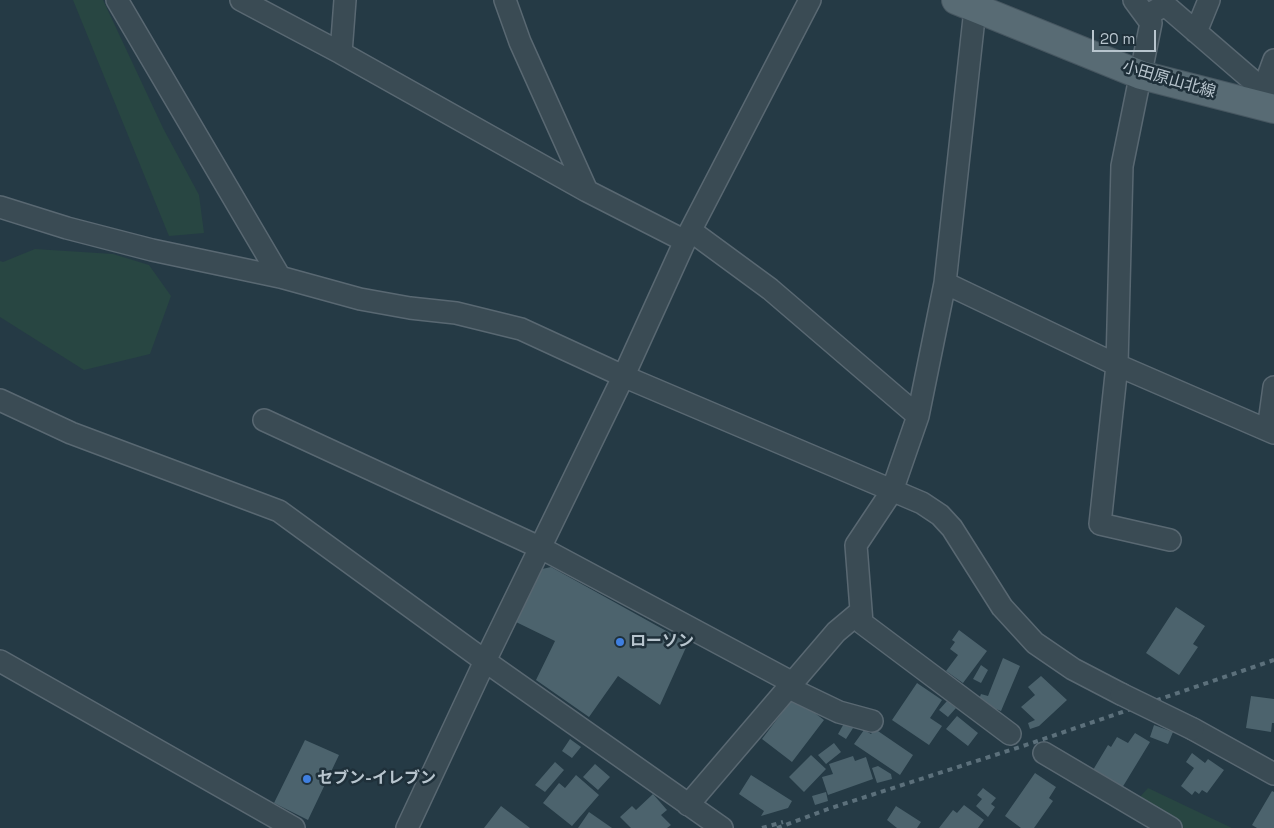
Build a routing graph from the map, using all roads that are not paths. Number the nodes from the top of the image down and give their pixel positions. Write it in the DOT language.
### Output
graph roads {
  1 [pos="117,0"];
  2 [pos="241,0"];
  3 [pos="345,0"];
  4 [pos="505,0"];
  5 [pos="810,0"];
  6 [pos="1209,0"];
  7 [pos="965,4"];
  8 [pos="1140,8"];
  9 [pos="1196,32"];
  10 [pos="341,53"];
  11 [pos="1274,60"];
  12 [pos="1141,75"];
  13 [pos="1270,99"];
  14 [pos="587,191"];
  15 [pos="0,207"];
  16 [pos="688,236"];
  17 [pos="280,277"];
  18 [pos="945,283"];
  19 [pos="1117,365"];
  20 [pos="623,376"];
  21 [pos="1274,387"];
  22 [pos="0,400"];
  23 [pos="918,416"];
  24 [pos="264,420"];
  25 [pos="1271,432"];
  26 [pos="892,491"];
  27 [pos="1170,540"];
  28 [pos="540,548"];
  29 [pos="862,611"];
  30 [pos="0,661"];
  31 [pos="485,662"];
  32 [pos="791,685"];
  33 [pos="872,721"];
  34 [pos="1010,734"];
  35 [pos="1044,753"];
  36 [pos="1274,774"];
  37 [pos="688,805"];
  38 [pos="294,828"];
  39 [pos="407,828"];
  40 [pos="722,828"];
  41 [pos="1171,828"];
  1 -- 17 [label="street"];
  2 -- 10 [label="street"];
  3 -- 10 [label="street"];
  4 -- 14 [label="street"];
  5 -- 16 [label="street"];
  6 -- 9 [label="street"];
  7 -- 12 [label="main road, 小田原山北線"];
  7 -- 18 [label="street"];
  8 -- 9 [label="street"];
  8 -- 12 [label="street"];
  9 -- 13 [label="street"];
  10 -- 14 [label="street"];
  11 -- 13 [label="street"];
  12 -- 13 [label="main road, 小田原山北線"];
  12 -- 19 [label="street"];
  14 -- 16 [label="street"];
  15 -- 17 [label="street"];
  16 -- 20 [label="street"];
  16 -- 23 [label="street"];
  17 -- 20 [label="street"];
  18 -- 19 [label="street"];
  18 -- 23 [label="street"];
  19 -- 25 [label="street"];
  19 -- 27 [label="street"];
  20 -- 26 [label="street"];
  20 -- 28 [label="street"];
  21 -- 25 [label="street"];
  22 -- 31 [label="street"];
  23 -- 26 [label="street"];
  24 -- 28 [label="street"];
  26 -- 29 [label="street"];
  26 -- 36 [label="street, bridge"];
  28 -- 31 [label="street"];
  28 -- 32 [label="street"];
  29 -- 32 [label="street"];
  29 -- 34 [label="street"];
  30 -- 38 [label="street"];
  31 -- 37 [label="street"];
  31 -- 39 [label="street"];
  32 -- 33 [label="street"];
  32 -- 37 [label="street"];
  35 -- 41 [label="street"];
  37 -- 40 [label="street"];
}
